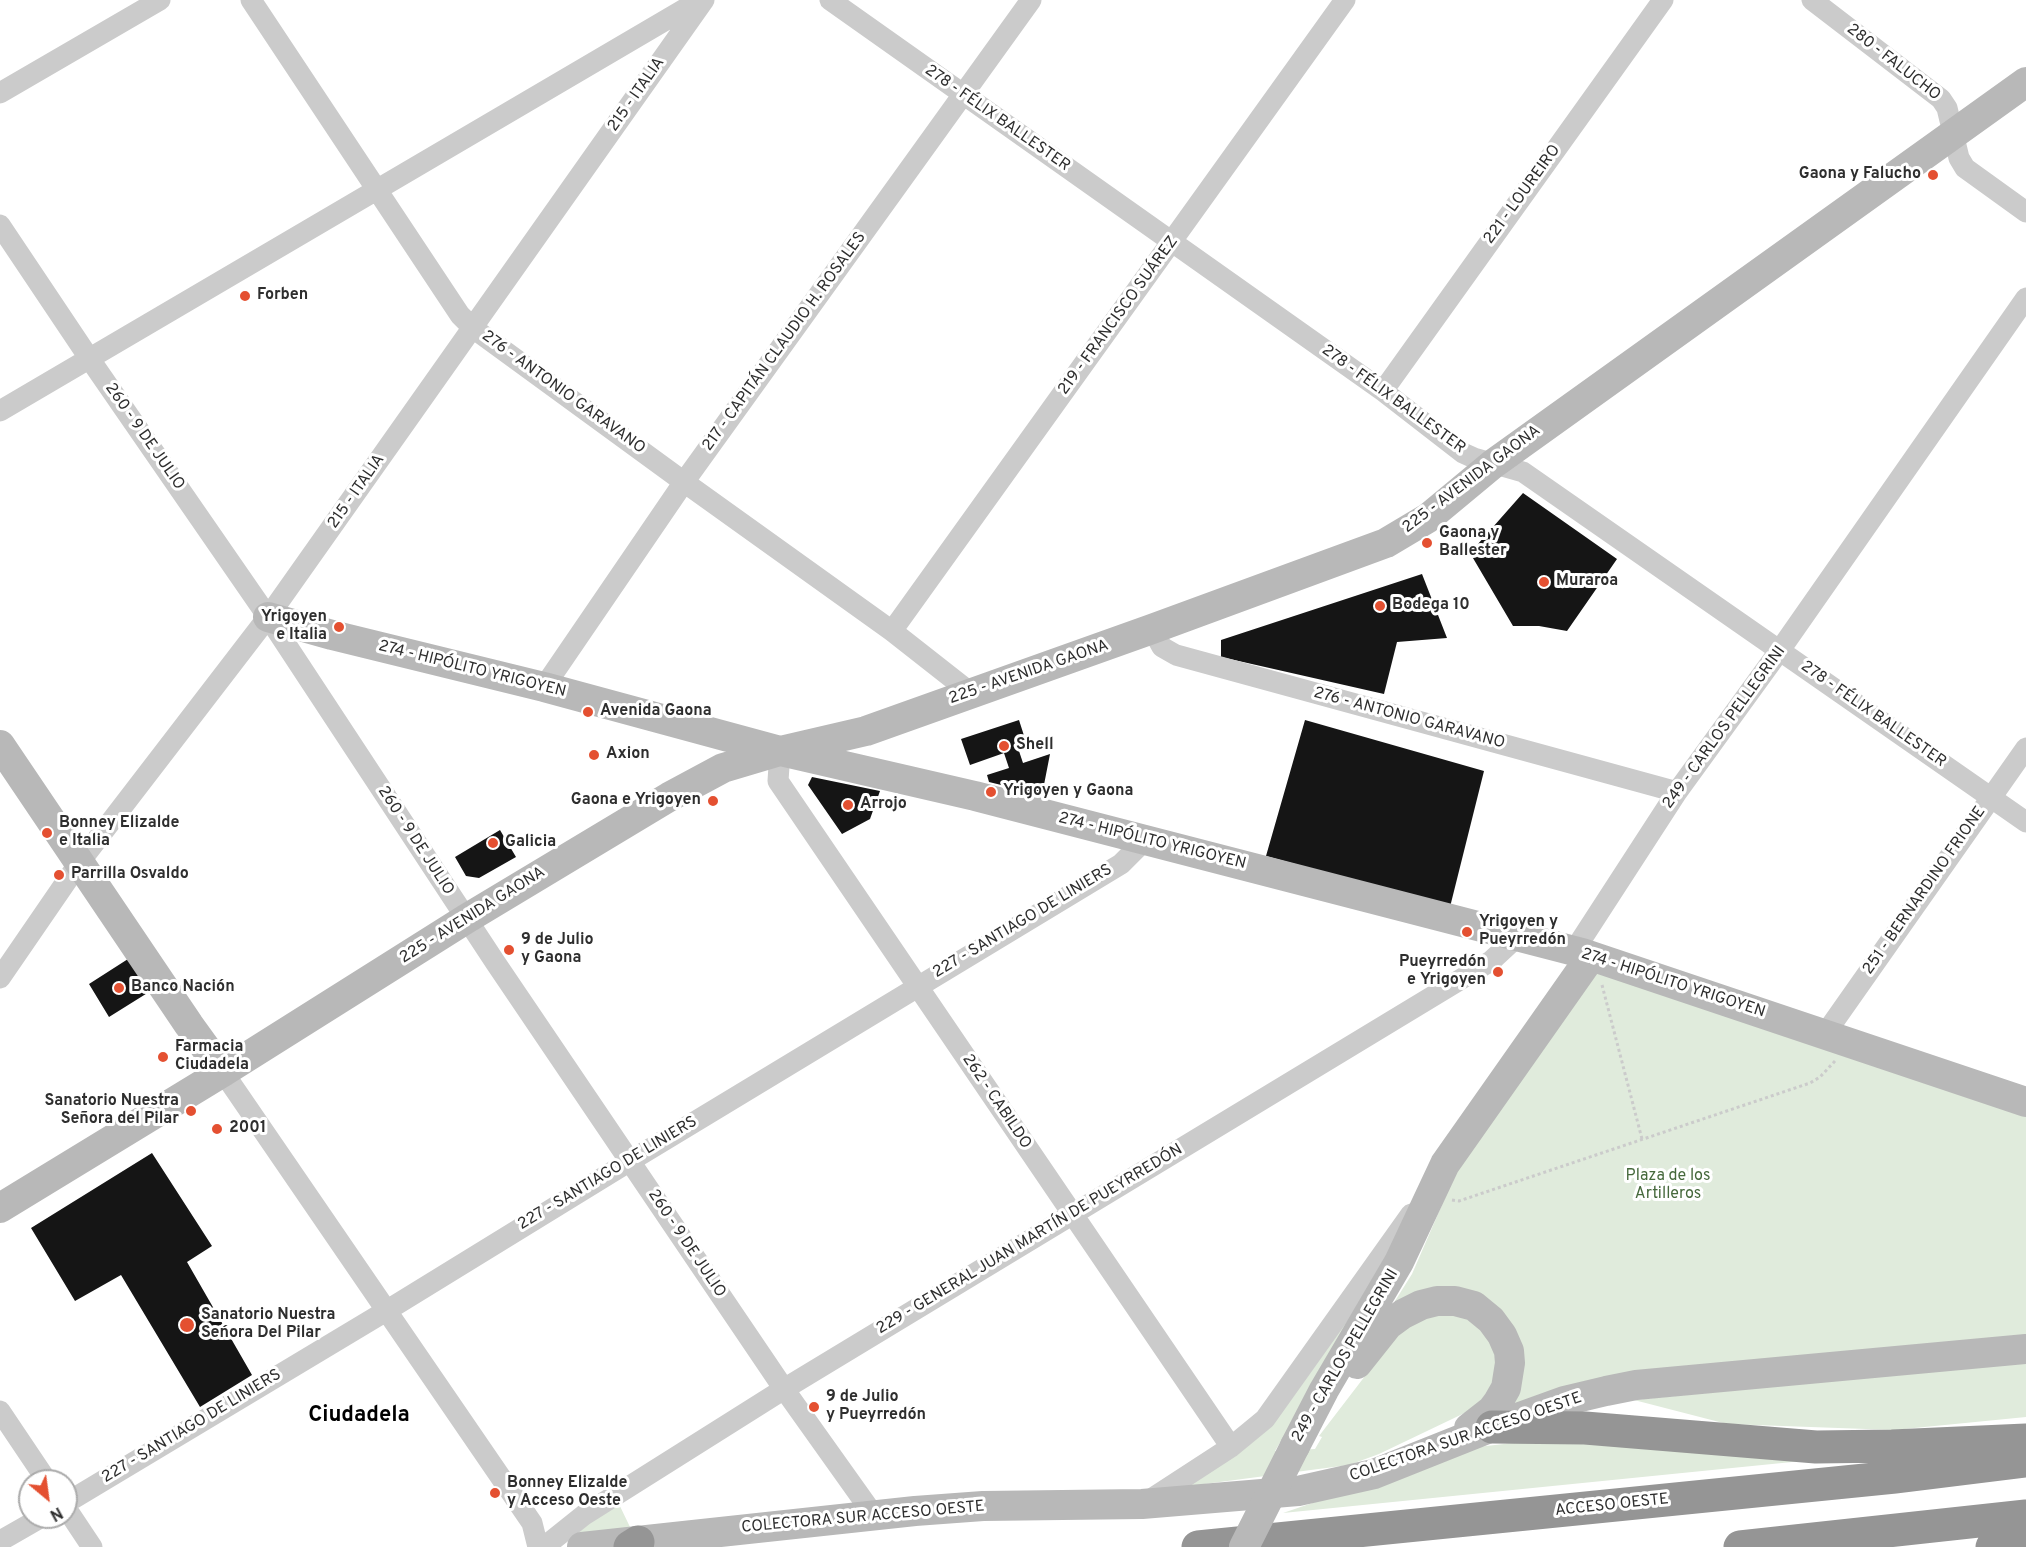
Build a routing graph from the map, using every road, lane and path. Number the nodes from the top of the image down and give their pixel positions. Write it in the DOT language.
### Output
graph roads {
  1 [pos="160,0"];
  2 [pos="251,0"];
  3 [pos="702,0"];
  4 [pos="830,0"];
  5 [pos="1031,0"];
  6 [pos="1345,0"];
  7 [pos="1663,0"];
  8 [pos="1812,0"];
  9 [pos="2026,82"];
  10 [pos="0,93"];
  11 [pos="962,94"];
  12 [pos="1954,133"];
  13 [pos="378,189"];
  14 [pos="2026,212"];
  15 [pos="0,225"];
  16 [pos="1172,243"];
  17 [pos="2026,298"];
  18 [pos="473,328"];
  19 [pos="89,358"];
  20 [pos="1383,391"];
  21 [pos="0,411"];
  22 [pos="1493,464"];
  23 [pos="684,482"];
  24 [pos="268,617"];
  25 [pos="1152,629"];
  26 [pos="892,631"];
  27 [pos="1780,650"];
  28 [pos="544,687"];
  29 [pos="971,693"];
  30 [pos="0,745"];
  31 [pos="2026,748"];
  32 [pos="780,751"];
  33 [pos="1677,792"];
  34 [pos="1991,797"];
  35 [pos="2026,822"];
  36 [pos="1145,840"];
  37 [pos="79,863"];
  38 [pos="466,919"];
  39 [pos="1518,936"];
  40 [pos="1582,953"];
  41 [pos="0,978"];
  42 [pos="1601,983"];
  43 [pos="917,987"];
  44 [pos="1831,1045"];
  45 [pos="223,1072"];
  46 [pos="2026,1102"];
  47 [pos="1642,1139"];
  48 [pos="630,1161"];
  49 [pos="1445,1164"];
  50 [pos="1445,1198"];
  51 [pos="0,1208"];
  52 [pos="1073,1214"];
  53 [pos="386,1311"];
  54 [pos="2026,1349"];
  55 [pos="784,1389"];
  56 [pos="0,1412"];
  57 [pos="1492,1427"];
  58 [pos="2026,1440"];
  59 [pos="1296,1443"];
  60 [pos="1443,1446"];
  61 [pos="1231,1447"];
  62 [pos="2026,1461"];
  63 [pos="39,1469"];
  64 [pos="78,1496"];
  65 [pos="1142,1504"];
  66 [pos="873,1514"];
  67 [pos="2026,1516"];
  68 [pos="78,1526"];
  69 [pos="21,1529"];
  70 [pos="0,1541"];
  71 [pos="2026,1541"];
  72 [pos="634,1544"];
  73 [pos="92,1547"];
  74 [pos="538,1547"];
  75 [pos="544,1547"];
  76 [pos="582,1547"];
  77 [pos="1198,1547"];
  78 [pos="1244,1547"];
  79 [pos="1740,1547"];
  80 [pos="1992,1547"];
  1 -- 10 [label="street"];
  2 -- 13 [label="street, 276 - ANTONIO GARAVANO"];
  3 -- 13 [label="street"];
  3 -- 18 [label="street, 215 - ITALIA"];
  4 -- 11 [label="street, 278 - FÉLIX BALLESTER"];
  5 -- 11 [label="street, 217 - CAPITÁN CLAUDIO H. ROSALES"];
  6 -- 16 [label="street, 219 - FRANCISCO SUÁREZ"];
  7 -- 20 [label="street, 221 - LOUREIRO"];
  8 -- 12 [label="street, 280 - FALUCHO"];
  9 -- 12 [label="street, 225 - AVENIDA GAONA"];
  11 -- 16 [label="street, 278 - FÉLIX BALLESTER"];
  11 -- 23 [label="street, 217 - CAPITÁN CLAUDIO H. ROSALES"];
  12 -- 14 [label="street, 280 - FALUCHO"];
  12 -- 22 [label="street, 225 - AVENIDA GAONA"];
  13 -- 18 [label="street, 276 - ANTONIO GARAVANO"];
  13 -- 19 [label="street"];
  15 -- 19 [label="street, 260 - 9 DE JULIO"];
  16 -- 20 [label="street, 278 - FÉLIX BALLESTER"];
  16 -- 26 [label="street, 219 - FRANCISCO SUÁREZ"];
  17 -- 27 [label="street, 249 - CARLOS PELLEGRINI"];
  18 -- 23 [label="street, 276 - ANTONIO GARAVANO"];
  18 -- 24 [label="street, 215 - ITALIA"];
  19 -- 21 [label="street"];
  19 -- 24 [label="street, 260 - 9 DE JULIO"];
  20 -- 22 [label="street, 278 - FÉLIX BALLESTER"];
  22 -- 25 [label="street, 225 - AVENIDA GAONA"];
  22 -- 27 [label="street, 278 - FÉLIX BALLESTER"];
  23 -- 26 [label="street, 276 - ANTONIO GARAVANO"];
  23 -- 28 [label="street, 217 - CAPITÁN CLAUDIO H. ROSALES"];
  24 -- 28 [label="street, 274 - HIPÓLITO YRIGOYEN"];
  24 -- 37 [label="street, 215 - ITALIA"];
  24 -- 38 [label="street, 260 - 9 DE JULIO"];
  25 -- 29 [label="street, 225 - AVENIDA GAONA"];
  25 -- 33 [label="street, 276 - ANTONIO GARAVANO"];
  26 -- 29 [label="street, 276 - ANTONIO GARAVANO"];
  27 -- 33 [label="street, 249 - CARLOS PELLEGRINI"];
  27 -- 34 [label="street, 278 - FÉLIX BALLESTER"];
  28 -- 32 [label="street, 274 - HIPÓLITO YRIGOYEN"];
  29 -- 32 [label="street, 225 - AVENIDA GAONA"];
  30 -- 37 [label="street"];
  31 -- 34 [label="street, 251 - BERNARDINO FRIONE"];
  32 -- 36 [label="street, 274 - HIPÓLITO YRIGOYEN"];
  32 -- 38 [label="street, 225 - AVENIDA GAONA"];
  32 -- 43 [label="street, 262 - CABILDO"];
  33 -- 40 [label="street, 249 - CARLOS PELLEGRINI"];
  34 -- 35 [label="street, 278 - FÉLIX BALLESTER"];
  34 -- 44 [label="street, 251 - BERNARDINO FRIONE"];
  36 -- 39 [label="street, 274 - HIPÓLITO YRIGOYEN"];
  36 -- 43 [label="street, 227 - SANTIAGO DE LINIERS"];
  37 -- 41 [label="street, 215 - ITALIA"];
  37 -- 45 [label="street"];
  38 -- 45 [label="street, 225 - AVENIDA GAONA"];
  38 -- 48 [label="street, 260 - 9 DE JULIO"];
  39 -- 40 [label="street, 274 - HIPÓLITO YRIGOYEN"];
  39 -- 52 [label="street, 229 - GENERAL JUAN MARTÍN DE PUEYRREDÓN"];
  40 -- 44 [label="street, 274 - HIPÓLITO YRIGOYEN"];
  40 -- 49 [label="street, 249 - CARLOS PELLEGRINI"];
  42 -- 47 [label="path"];
  43 -- 48 [label="street, 227 - SANTIAGO DE LINIERS"];
  43 -- 52 [label="street, 262 - CABILDO"];
  44 -- 46 [label="street, 274 - HIPÓLITO YRIGOYEN"];
  44 -- 47 [label="path"];
  45 -- 51 [label="street, 225 - AVENIDA GAONA"];
  45 -- 53 [label="street"];
  47 -- 50 [label="path"];
  48 -- 53 [label="street, 227 - SANTIAGO DE LINIERS"];
  48 -- 55 [label="street, 260 - 9 DE JULIO"];
  49 -- 59 [label="street, 249 - CARLOS PELLEGRINI"];
  49 -- 61 [label="street, 249 - CARLOS PELLEGRINI"];
  52 -- 55 [label="street, 229 - GENERAL JUAN MARTÍN DE PUEYRREDÓN"];
  52 -- 61 [label="street, 262 - CABILDO"];
  53 -- 64 [label="street, 227 - SANTIAGO DE LINIERS"];
  53 -- 74 [label="street"];
  54 -- 57 [label="street, COLECTORA SUR ACCESO OESTE"];
  55 -- 66 [label="street, 260 - 9 DE JULIO"];
  55 -- 75 [label="street, 229 - GENERAL JUAN MARTÍN DE PUEYRREDÓN"];
  56 -- 63 [label="street"];
  57 -- 58 [label="highway"];
  57 -- 60 [label="street, COLECTORA SUR ACCESO OESTE"];
  59 -- 60 [label="street"];
  59 -- 78 [label="street, 249 - CARLOS PELLEGRINI, bridge"];
  60 -- 65 [label="street, COLECTORA SUR ACCESO OESTE"];
  61 -- 65 [label="street, 249 - CARLOS PELLEGRINI"];
  62 -- 77 [label="highway, ACCESO OESTE"];
  65 -- 66 [label="street, COLECTORA SUR ACCESO OESTE"];
  66 -- 72 [label="street, COLECTORA SUR ACCESO OESTE"];
  67 -- 79 [label="highway"];
  68 -- 73 [label="street"];
  69 -- 70 [label="street"];
  71 -- 80 [label="highway"];
  72 -- 76 [label="street, COLECTORA SUR ACCESO OESTE"];
}
